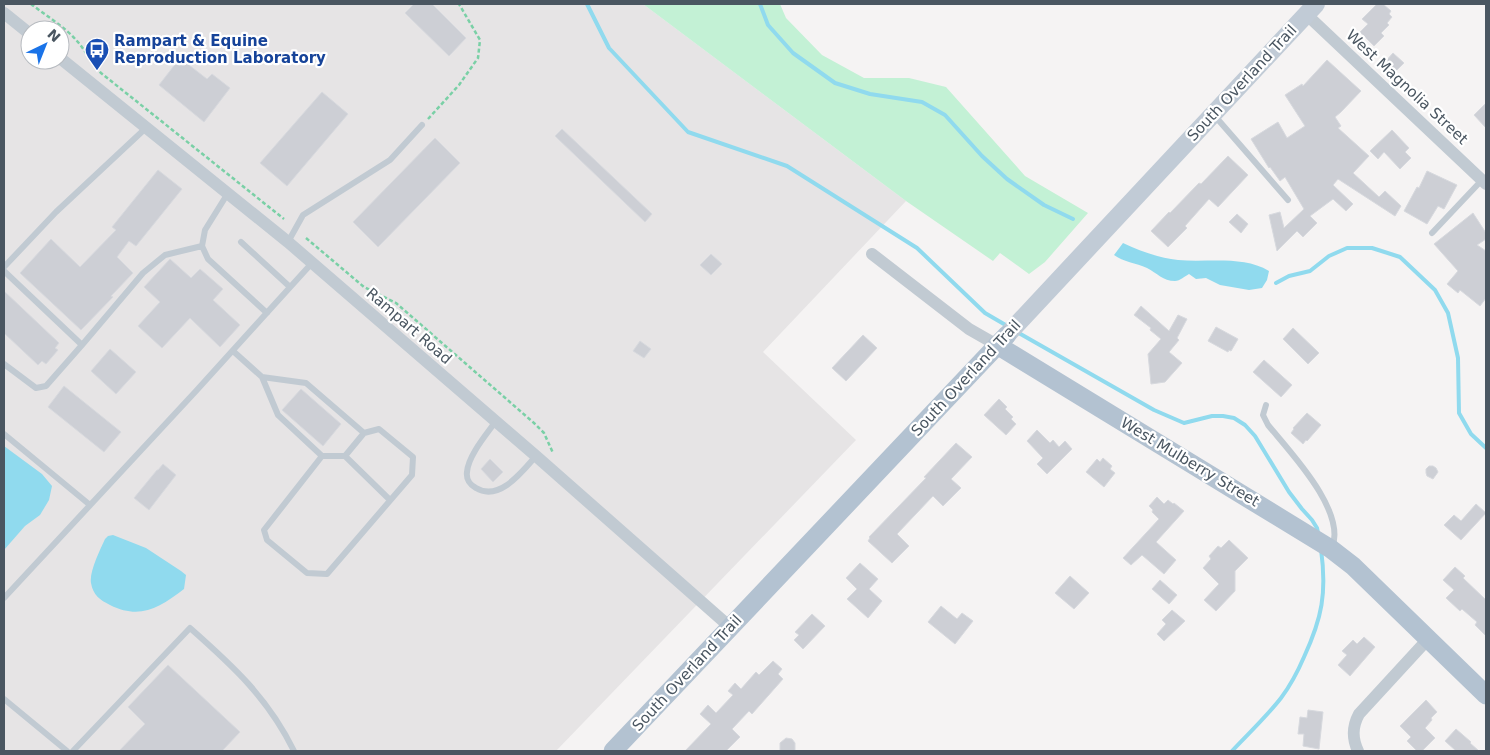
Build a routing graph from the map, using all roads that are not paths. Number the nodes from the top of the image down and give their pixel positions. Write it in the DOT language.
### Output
graph roads {
  1 [pos="1311,9"];
  2 [pos="4,13"];
  3 [pos="20,26"];
  4 [pos="70,66"];
  5 [pos="1214,114"];
  6 [pos="422,126"];
  7 [pos="147,127"];
  8 [pos="1484,182"];
  9 [pos="228,193"];
  10 [pos="1288,200"];
  11 [pos="1432,232"];
  12 [pos="241,242"];
  13 [pos="288,242"];
  14 [pos="202,246"];
  15 [pos="872,254"];
  16 [pos="312,263"];
  17 [pos="4,267"];
  18 [pos="4,271"];
  19 [pos="290,287"];
  20 [pos="267,313"];
  21 [pos="1008,334"];
  22 [pos="82,345"];
  23 [pos="233,350"];
  24 [pos="4,364"];
  25 [pos="262,377"];
  26 [pos="1266,405"];
  27 [pos="496,421"];
  28 [pos="364,433"];
  29 [pos="4,434"];
  30 [pos="322,456"];
  31 [pos="345,456"];
  32 [pos="536,456"];
  33 [pos="390,500"];
  34 [pos="90,504"];
  35 [pos="1328,546"];
  36 [pos="4,598"];
  37 [pos="730,627"];
  38 [pos="1428,639"];
  39 [pos="1486,696"];
  40 [pos="4,699"];
  41 [pos="67,751"];
  42 [pos="73,751"];
  43 [pos="294,751"];
  44 [pos="613,751"];
  45 [pos="1358,751"];
  1 -- 5 [label="main road, South Overland Trail"];
  1 -- 8 [label="street, West Magnolia Street"];
  2 -- 3 [label="street"];
  4 -- 7 [label="street, Rampart Road"];
  5 -- 10 [label="lane"];
  5 -- 21 [label="main road, South Overland Trail"];
  6 -- 13 [label="lane"];
  7 -- 9 [label="street, Rampart Road"];
  7 -- 17 [label="lane"];
  8 -- 11 [label="lane"];
  9 -- 13 [label="street, Rampart Road"];
  9 -- 14 [label="lane"];
  12 -- 19 [label="lane"];
  13 -- 16 [label="street, Rampart Road"];
  14 -- 20 [label="lane"];
  14 -- 22 [label="lane"];
  15 -- 21 [label="street, West Mulberry Street"];
  16 -- 19 [label="lane"];
  16 -- 27 [label="street, Rampart Road"];
  18 -- 22 [label="lane"];
  19 -- 20 [label="lane"];
  20 -- 23 [label="lane"];
  21 -- 35 [label="main road, West Mulberry Street"];
  21 -- 37 [label="main road, South Overland Trail"];
  22 -- 24 [label="lane"];
  23 -- 25 [label="lane"];
  23 -- 34 [label="lane"];
  25 -- 28 [label="lane"];
  25 -- 30 [label="lane"];
  26 -- 35 [label="lane"];
  27 -- 32 [label="street, Rampart Road"];
  27 -- 32 [label="lane"];
  28 -- 31 [label="lane"];
  28 -- 33 [label="lane"];
  29 -- 34 [label="lane"];
  30 -- 31 [label="lane"];
  30 -- 33 [label="lane"];
  31 -- 33 [label="lane"];
  32 -- 37 [label="street, Rampart Road"];
  34 -- 36 [label="lane"];
  35 -- 38 [label="main road, West Mulberry Street"];
  37 -- 44 [label="main road, South Overland Trail"];
  38 -- 39 [label="main road, West Mulberry Street"];
  38 -- 45 [label="street"];
  40 -- 41 [label="lane"];
  42 -- 43 [label="lane"];
}
